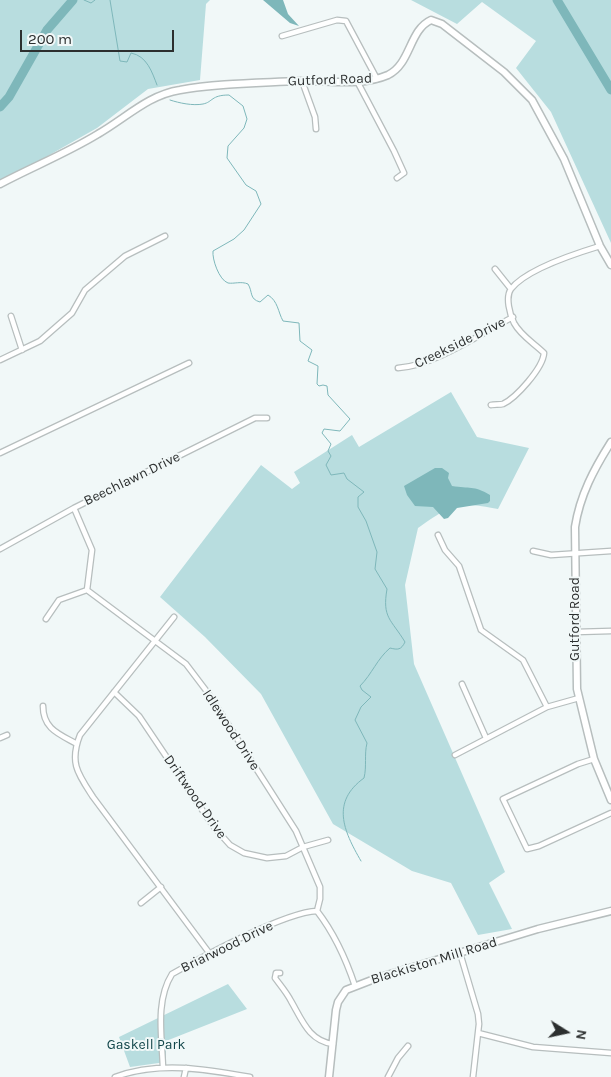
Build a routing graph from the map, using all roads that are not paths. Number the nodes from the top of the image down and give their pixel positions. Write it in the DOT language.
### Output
graph roads {
  1 [pos="282,36"];
  2 [pos="377,79"];
  3 [pos="302,81"];
  4 [pos="357,81"];
  5 [pos="316,129"];
  6 [pos="397,178"];
  7 [pos="0,184"];
  8 [pos="165,236"];
  9 [pos="600,246"];
  10 [pos="611,265"];
  11 [pos="495,269"];
  12 [pos="511,289"];
  13 [pos="11,316"];
  14 [pos="512,317"];
  15 [pos="22,350"];
  16 [pos="0,360"];
  17 [pos="189,364"];
  18 [pos="398,368"];
  19 [pos="491,405"];
  20 [pos="267,418"];
  21 [pos="611,442"];
  22 [pos="0,453"];
  23 [pos="74,508"];
  24 [pos="438,535"];
  25 [pos="0,549"];
  26 [pos="533,551"];
  27 [pos="611,552"];
  28 [pos="575,554"];
  29 [pos="87,590"];
  30 [pos="174,617"];
  31 [pos="46,619"];
  32 [pos="611,631"];
  33 [pos="576,632"];
  34 [pos="155,640"];
  35 [pos="462,684"];
  36 [pos="114,692"];
  37 [pos="579,698"];
  38 [pos="43,706"];
  39 [pos="547,707"];
  40 [pos="7,735"];
  41 [pos="0,738"];
  42 [pos="486,738"];
  43 [pos="77,744"];
  44 [pos="455,755"];
  45 [pos="594,759"];
  46 [pos="609,792"];
  47 [pos="611,800"];
  48 [pos="611,813"];
  49 [pos="328,840"];
  50 [pos="303,847"];
  51 [pos="161,887"];
  52 [pos="141,902"];
  53 [pos="317,911"];
  54 [pos="611,911"];
  55 [pos="460,953"];
  56 [pos="210,954"];
  57 [pos="280,972"];
  58 [pos="355,986"];
  59 [pos="478,1033"];
  60 [pos="333,1044"];
  61 [pos="408,1046"];
  62 [pos="611,1052"];
  63 [pos="163,1068"];
  64 [pos="186,1068"];
  65 [pos="115,1077"];
  66 [pos="184,1077"];
  67 [pos="250,1077"];
  68 [pos="329,1077"];
  69 [pos="388,1077"];
  70 [pos="473,1077"];
  1 -- 2 [label="street"];
  2 -- 4 [label="street, Gutford Road"];
  2 -- 9 [label="street, Gutford Road"];
  3 -- 4 [label="street, Gutford Road"];
  3 -- 5 [label="street"];
  3 -- 7 [label="street, Gutford Road"];
  4 -- 6 [label="street"];
  8 -- 15 [label="street"];
  9 -- 10 [label="street, Gutford Road"];
  9 -- 12 [label="street"];
  11 -- 12 [label="street"];
  12 -- 14 [label="street, Creekside Drive"];
  13 -- 15 [label="street"];
  14 -- 18 [label="street, Creekside Drive"];
  14 -- 19 [label="street"];
  15 -- 16 [label="street"];
  17 -- 22 [label="street"];
  20 -- 23 [label="street, Beechlawn Drive"];
  21 -- 28 [label="street, Gutford Road"];
  23 -- 25 [label="street, Beechlawn Drive"];
  23 -- 29 [label="street"];
  24 -- 39 [label="street"];
  26 -- 28 [label="street"];
  27 -- 28 [label="street"];
  28 -- 33 [label="street, Gutford Road"];
  29 -- 31 [label="street"];
  29 -- 34 [label="street, Idlewood Drive"];
  30 -- 34 [label="street"];
  32 -- 33 [label="street"];
  33 -- 37 [label="street, Gutford Road"];
  34 -- 36 [label="street"];
  34 -- 50 [label="street, Idlewood Drive"];
  35 -- 42 [label="street"];
  36 -- 43 [label="street"];
  36 -- 50 [label="street, Driftwood Drive"];
  37 -- 39 [label="street"];
  37 -- 45 [label="street, Gutford Road"];
  38 -- 43 [label="street"];
  39 -- 42 [label="street"];
  40 -- 41 [label="street"];
  42 -- 44 [label="street"];
  43 -- 51 [label="street"];
  45 -- 46 [label="street, Gutford Road"];
  45 -- 48 [label="street"];
  46 -- 47 [label="street, Gutford Road"];
  49 -- 50 [label="street, Driftwood Drive"];
  50 -- 53 [label="street, Idlewood Drive"];
  51 -- 52 [label="street"];
  51 -- 56 [label="street"];
  53 -- 56 [label="street, Briarwood Drive"];
  53 -- 58 [label="street"];
  54 -- 55 [label="street, Blackiston Mill Road"];
  55 -- 58 [label="street, Blackiston Mill Road"];
  55 -- 59 [label="street"];
  56 -- 63 [label="street, Briarwood Drive"];
  57 -- 60 [label="street"];
  58 -- 60 [label="street, Blackiston Mill Road"];
  59 -- 62 [label="street"];
  59 -- 70 [label="street"];
  60 -- 68 [label="street, Blackiston Mill Road"];
  61 -- 69 [label="street"];
  63 -- 64 [label="street"];
  63 -- 65 [label="street"];
  64 -- 66 [label="street"];
  64 -- 67 [label="street"];
}
